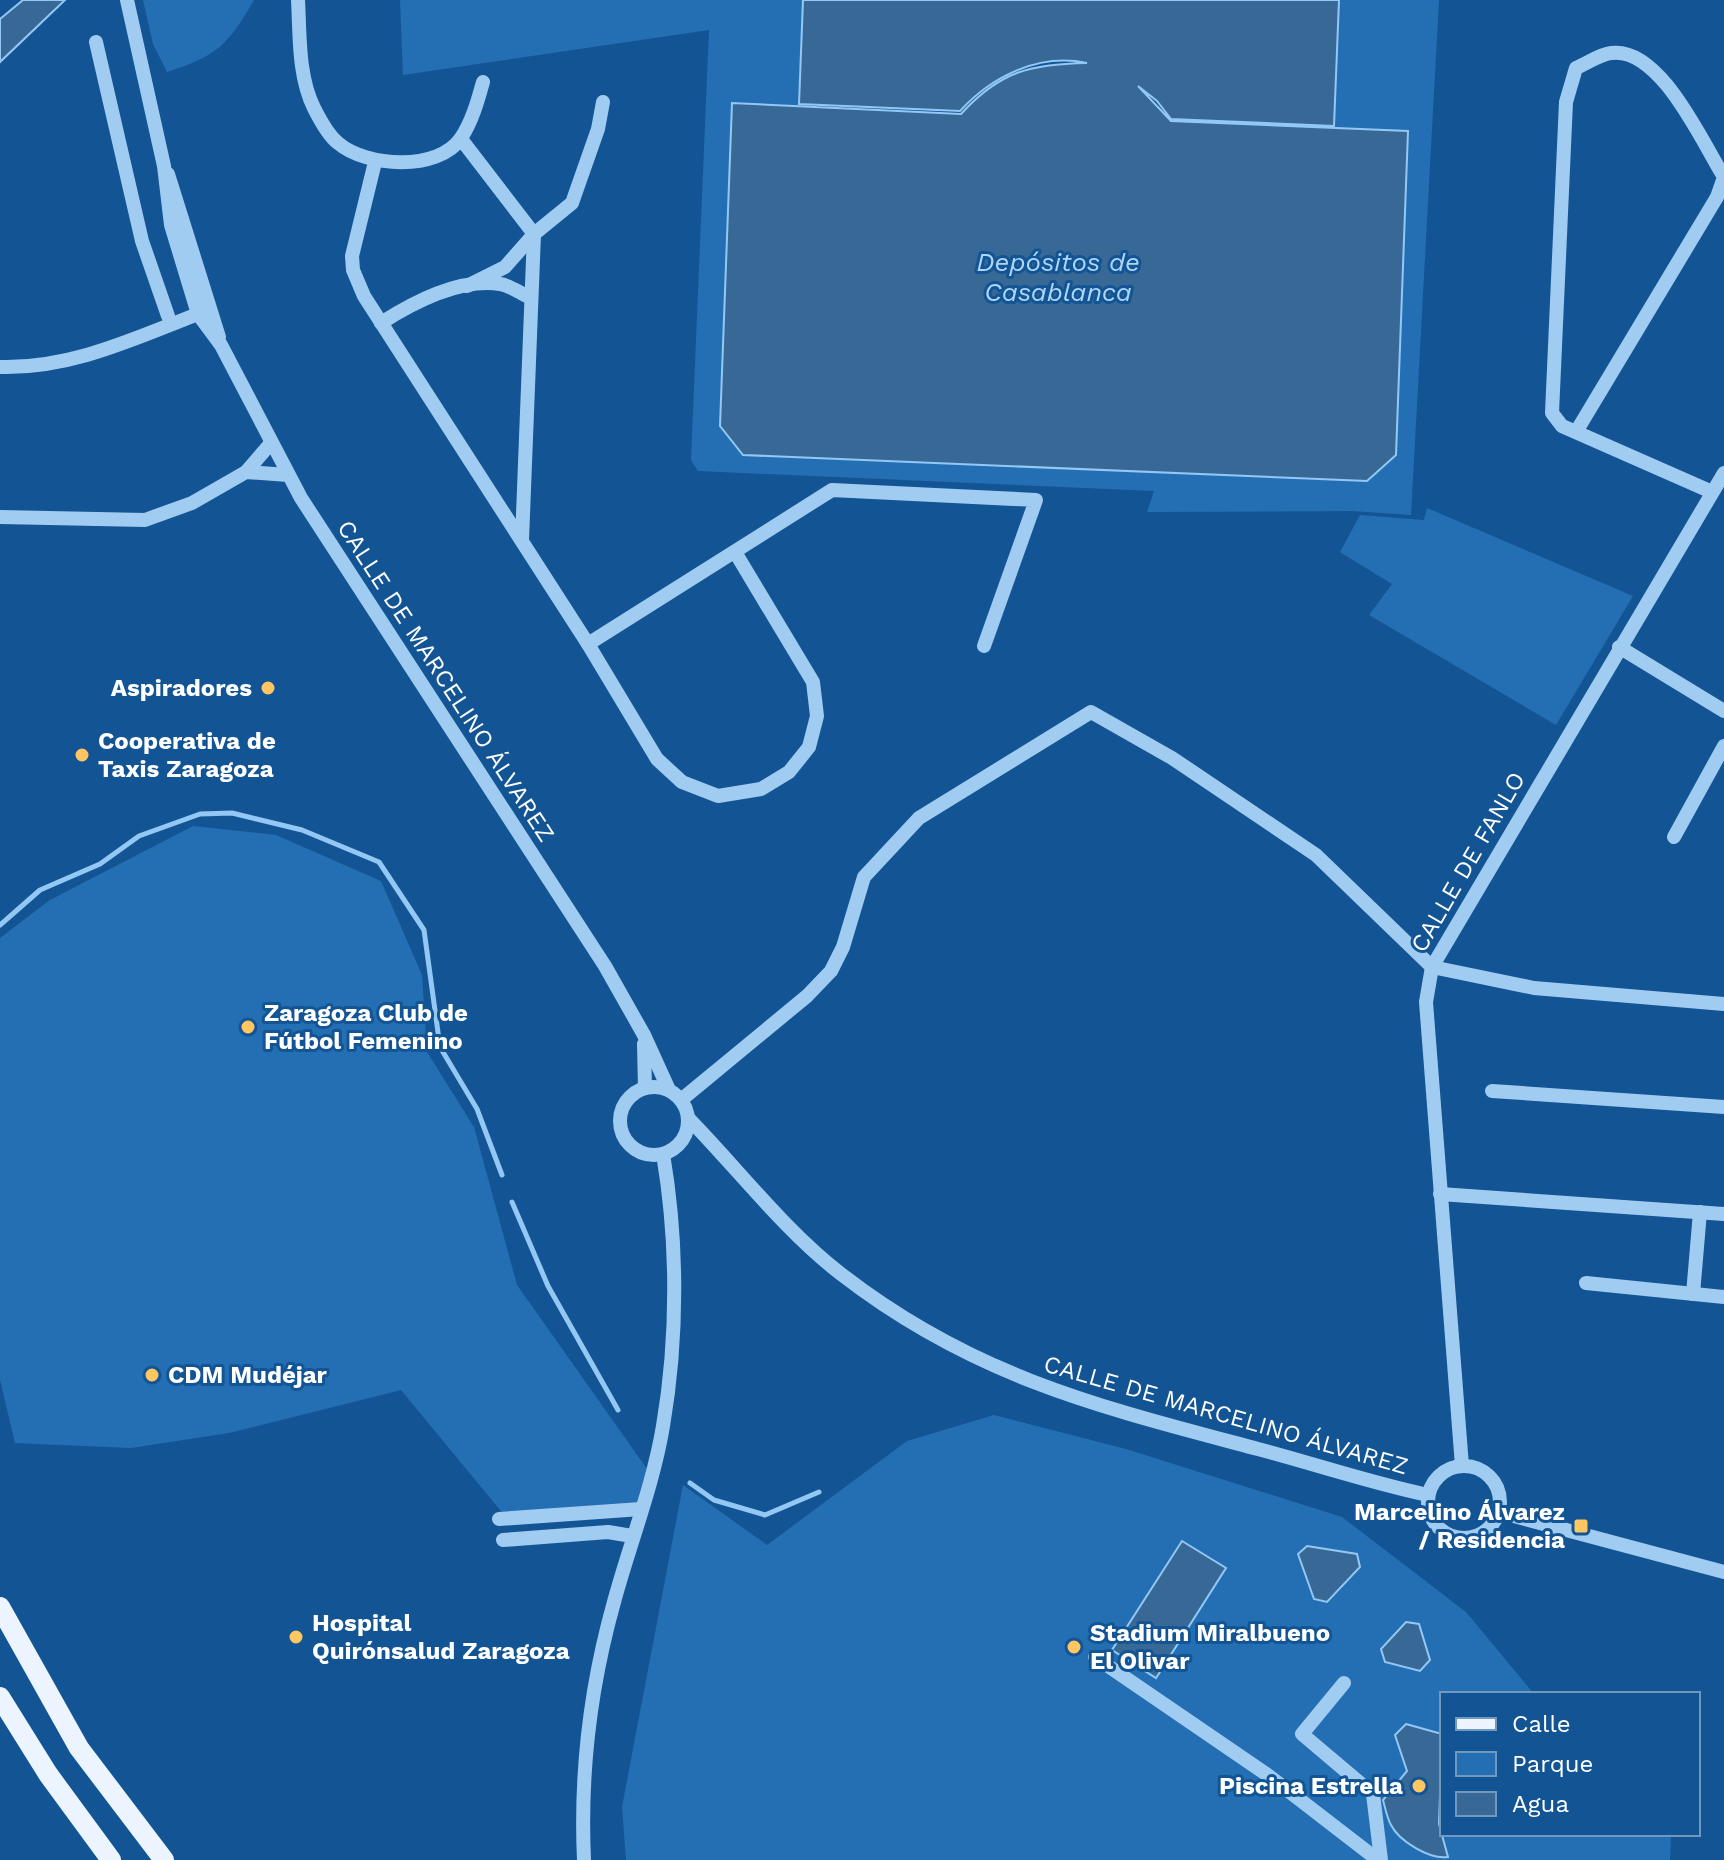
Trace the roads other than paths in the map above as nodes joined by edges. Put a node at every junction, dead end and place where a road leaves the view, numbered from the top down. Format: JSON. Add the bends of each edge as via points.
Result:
{"nodes":[{"id":1,"x":127,"y":0,"type":"edge"},
{"id":2,"x":298,"y":0,"type":"edge"},
{"id":3,"x":96,"y":42,"type":"dead end"},
{"id":4,"x":483,"y":82,"type":"dead end"},
{"id":5,"x":603,"y":102,"type":"dead end"},
{"id":6,"x":461,"y":139,"type":"junction"},
{"id":7,"x":375,"y":162,"type":"junction"},
{"id":8,"x":164,"y":166,"type":"junction"},
{"id":9,"x":534,"y":234,"type":"junction"},
{"id":10,"x":467,"y":286,"type":"junction"},
{"id":11,"x":529,"y":297,"type":"junction"},
{"id":12,"x":198,"y":314,"type":"junction"},
{"id":13,"x":168,"y":316,"type":"dead end"},
{"id":14,"x":381,"y":323,"type":"junction"},
{"id":15,"x":221,"y":345,"type":"junction"},
{"id":16,"x":0,"y":367,"type":"edge"},
{"id":17,"x":1576,"y":432,"type":"junction"},
{"id":18,"x":271,"y":443,"type":"junction"},
{"id":19,"x":246,"y":472,"type":"junction"},
{"id":20,"x":1724,"y":473,"type":"edge"},
{"id":21,"x":288,"y":475,"type":"junction"},
{"id":22,"x":1712,"y":492,"type":"junction"},
{"id":23,"x":0,"y":517,"type":"edge"},
{"id":24,"x":522,"y":541,"type":"junction"},
{"id":25,"x":735,"y":552,"type":"junction"},
{"id":26,"x":588,"y":644,"type":"junction"},
{"id":27,"x":984,"y":646,"type":"dead end"},
{"id":28,"x":1619,"y":647,"type":"junction"},
{"id":29,"x":1724,"y":711,"type":"edge"},
{"id":30,"x":1724,"y":746,"type":"edge"},
{"id":31,"x":1674,"y":837,"type":"dead end"},
{"id":32,"x":1432,"y":967,"type":"junction"},
{"id":33,"x":1724,"y":1004,"type":"edge"},
{"id":34,"x":644,"y":1035,"type":"junction"},
{"id":35,"x":645,"y":1088,"type":"junction"},
{"id":36,"x":669,"y":1090,"type":"junction"},
{"id":37,"x":1492,"y":1091,"type":"dead end"},
{"id":38,"x":681,"y":1100,"type":"junction"},
{"id":39,"x":1724,"y":1107,"type":"edge"},
{"id":40,"x":688,"y":1118,"type":"junction"},
{"id":41,"x":683,"y":1140,"type":"junction"},
{"id":42,"x":711,"y":1142,"type":"junction"},
{"id":43,"x":663,"y":1154,"type":"junction"},
{"id":44,"x":1440,"y":1194,"type":"junction"},
{"id":45,"x":1700,"y":1212,"type":"junction"},
{"id":46,"x":1724,"y":1214,"type":"edge"},
{"id":47,"x":1586,"y":1283,"type":"dead end"},
{"id":48,"x":1693,"y":1294,"type":"junction"},
{"id":49,"x":1724,"y":1297,"type":"edge"},
{"id":50,"x":1462,"y":1466,"type":"junction"},
{"id":51,"x":1428,"y":1495,"type":"junction"},
{"id":52,"x":641,"y":1509,"type":"junction"},
{"id":53,"x":1499,"y":1512,"type":"junction"},
{"id":54,"x":499,"y":1519,"type":"dead end"},
{"id":55,"x":632,"y":1536,"type":"junction"},
{"id":56,"x":503,"y":1540,"type":"dead end"},
{"id":57,"x":1724,"y":1572,"type":"edge"},
{"id":58,"x":0,"y":1607,"type":"edge"},
{"id":59,"x":1095,"y":1657,"type":"dead end"},
{"id":60,"x":1344,"y":1683,"type":"dead end"},
{"id":61,"x":0,"y":1697,"type":"edge"},
{"id":62,"x":111,"y":1860,"type":"edge"},
{"id":63,"x":164,"y":1860,"type":"edge"},
{"id":64,"x":584,"y":1860,"type":"edge"},
{"id":65,"x":1379,"y":1860,"type":"edge"}],
"edges":[{"from":1,"to":8,"type":"street","name":"CALLE DE MARCELINO ÁLVAREZ"},
{"from":2,"to":7,"type":"street","via":[[302,66],[313,106],[337,143]]},
{"from":3,"to":13,"type":"street","via":[[142,241]]},
{"from":4,"to":6,"type":"street"},
{"from":5,"to":9,"type":"street","via":[[572,203]]},
{"from":6,"to":7,"type":"street","via":[[419,162]]},
{"from":6,"to":9,"type":"street"},
{"from":7,"to":14,"type":"street","via":[[352,256],[364,296]]},
{"from":8,"to":12,"type":"street","name":"CALLE DE MARCELINO ÁLVAREZ","via":[[169,216]]},
{"from":8,"to":15,"type":"street","name":"CALLE DE MARCELINO ÁLVAREZ"},
{"from":9,"to":10,"type":"street","via":[[505,267]]},
{"from":9,"to":11,"type":"street"},
{"from":10,"to":11,"type":"street","via":[[502,284]]},
{"from":10,"to":14,"type":"street","via":[[417,302]]},
{"from":11,"to":24,"type":"street"},
{"from":12,"to":15,"type":"street","name":"CALLE DE MARCELINO ÁLVAREZ"},
{"from":12,"to":16,"type":"street","via":[[70,362]]},
{"from":14,"to":24,"type":"street"},
{"from":15,"to":18,"type":"street","name":"CALLE DE MARCELINO ÁLVAREZ"},
{"from":17,"to":17,"type":"street","via":[[1724,177],[1668,85],[1648,62],[1612,52],[1576,68],[1566,102],[1552,413],[1556,423]]},
{"from":17,"to":22,"type":"street"},
{"from":18,"to":19,"type":"street"},
{"from":18,"to":21,"type":"street","name":"CALLE DE MARCELINO ÁLVAREZ"},
{"from":19,"to":21,"type":"street"},
{"from":19,"to":23,"type":"street","via":[[192,503],[145,520]]},
{"from":20,"to":22,"type":"street","name":"CALLE DE FANLO"},
{"from":21,"to":34,"type":"street","name":"CALLE DE MARCELINO ÁLVAREZ","via":[[605,966]]},
{"from":22,"to":28,"type":"street","name":"CALLE DE FANLO"},
{"from":24,"to":26,"type":"street"},
{"from":25,"to":26,"type":"street"},
{"from":25,"to":26,"type":"street","via":[[813,682],[817,716],[809,747],[789,772],[761,789],[718,796],[682,782],[657,759]]},
{"from":25,"to":27,"type":"street","via":[[832,490],[1036,500]]},
{"from":28,"to":29,"type":"street"},
{"from":28,"to":32,"type":"street","name":"CALLE DE FANLO"},
{"from":30,"to":31,"type":"street"},
{"from":32,"to":33,"type":"street","via":[[1534,988]]},
{"from":32,"to":38,"type":"street","via":[[1316,855],[1172,758],[1091,712],[919,818],[864,877],[831,971]]},
{"from":32,"to":44,"type":"street","name":"CALLE DE FANLO","via":[[1426,1002]]},
{"from":34,"to":35,"type":"street","name":"CALLE DE MARCELINO ÁLVAREZ"},
{"from":34,"to":36,"type":"street","name":"CALLE DE MARCELINO ÁLVAREZ"},
{"from":35,"to":36,"type":"street"},
{"from":35,"to":43,"type":"street","via":[[623,1104],[621,1132],[641,1153]]},
{"from":36,"to":38,"type":"street","name":"CALLE DE MARCELINO ÁLVAREZ"},
{"from":37,"to":39,"type":"street"},
{"from":38,"to":40,"type":"street","name":"CALLE DE MARCELINO ÁLVAREZ"},
{"from":40,"to":41,"type":"street"},
{"from":40,"to":42,"type":"street","name":"CALLE DE MARCELINO ÁLVAREZ"},
{"from":41,"to":42,"type":"street"},
{"from":41,"to":43,"type":"street"},
{"from":42,"to":51,"type":"street","name":"CALLE DE MARCELINO ÁLVAREZ","via":[[839,1272],[913,1325],[999,1370],[1092,1405]]},
{"from":43,"to":52,"type":"street","via":[[674,1269],[671,1338],[663,1428]]},
{"from":44,"to":45,"type":"street"},
{"from":44,"to":50,"type":"street","name":"CALLE DE FANLO"},
{"from":45,"to":46,"type":"street"},
{"from":45,"to":48,"type":"street"},
{"from":47,"to":48,"type":"street"},
{"from":48,"to":49,"type":"street"},
{"from":50,"to":51,"type":"street","via":[[1440,1475]]},
{"from":50,"to":53,"type":"street","via":[[1491,1479],[1500,1498]]},
{"from":51,"to":53,"type":"street","via":[[1430,1517],[1456,1538],[1488,1529]]},
{"from":52,"to":54,"type":"street"},
{"from":52,"to":55,"type":"street"},
{"from":53,"to":57,"type":"street"},
{"from":55,"to":56,"type":"street","via":[[608,1532]]},
{"from":55,"to":64,"type":"street","via":[[597,1676],[583,1810]]},
{"from":58,"to":63,"type":"main road","via":[[79,1748]]},
{"from":59,"to":65,"type":"street","via":[[1269,1776]]},
{"from":60,"to":65,"type":"street","via":[[1302,1734],[1373,1794]]},
{"from":61,"to":62,"type":"main road"}]}
